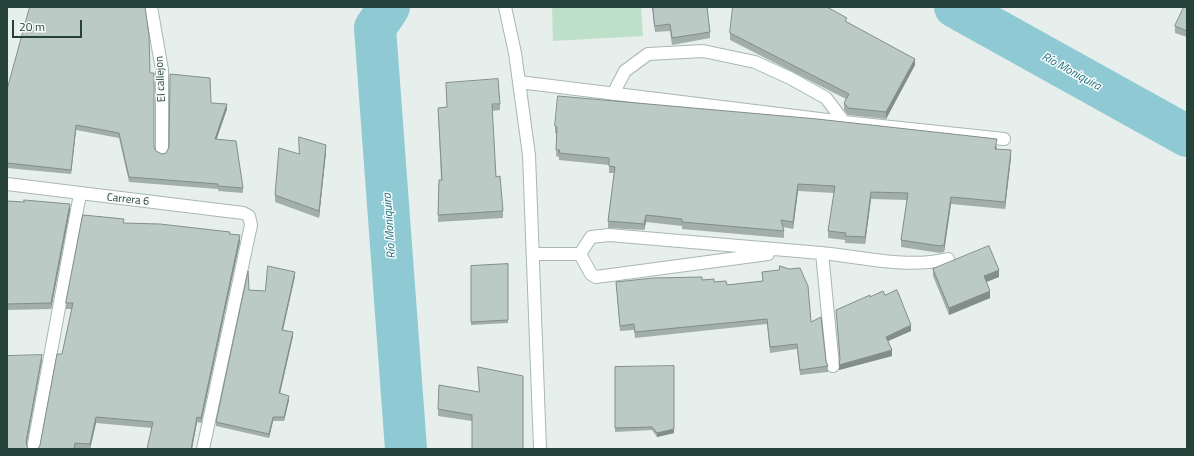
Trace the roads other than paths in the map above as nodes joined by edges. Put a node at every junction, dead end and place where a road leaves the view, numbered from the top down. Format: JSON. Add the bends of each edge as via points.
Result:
{"nodes":[{"id":1,"x":151,"y":7,"type":"edge"},
{"id":2,"x":505,"y":7,"type":"edge"},
{"id":3,"x":519,"y":82,"type":"junction"},
{"id":4,"x":613,"y":94,"type":"junction"},
{"id":5,"x":844,"y":122,"type":"junction"},
{"id":6,"x":1004,"y":139,"type":"dead end"},
{"id":7,"x":162,"y":152,"type":"edge"},
{"id":8,"x":7,"y":184,"type":"edge"},
{"id":9,"x":80,"y":194,"type":"junction"},
{"id":10,"x":790,"y":251,"type":"junction"},
{"id":11,"x":822,"y":253,"type":"junction"},
{"id":12,"x":533,"y":254,"type":"junction"},
{"id":13,"x":580,"y":254,"type":"junction"},
{"id":14,"x":948,"y":259,"type":"dead end"},
{"id":15,"x":833,"y":366,"type":"dead end"},
{"id":16,"x":34,"y":449,"type":"edge"},
{"id":17,"x":203,"y":449,"type":"edge"},
{"id":18,"x":540,"y":449,"type":"edge"}],
"edges":[{"from":1,"to":7,"type":"street","name":"El callejon","via":[[162,70]]},
{"from":2,"to":3,"type":"street"},
{"from":3,"to":4,"type":"street"},
{"from":3,"to":12,"type":"street","via":[[529,155]]},
{"from":4,"to":5,"type":"street"},
{"from":4,"to":5,"type":"street","via":[[625,71],[648,54],[703,51],[755,62],[790,78],[826,98]]},
{"from":5,"to":6,"type":"street"},
{"from":8,"to":9,"type":"street","name":"Carrera 6"},
{"from":9,"to":16,"type":"street"},
{"from":9,"to":17,"type":"street","name":"Carrera 6","via":[[243,212],[249,216],[250,225]]},
{"from":10,"to":11,"type":"street"},
{"from":10,"to":13,"type":"street","via":[[610,235],[591,237]]},
{"from":10,"to":13,"type":"street","via":[[596,277],[591,274]]},
{"from":11,"to":14,"type":"street","via":[[910,264]]},
{"from":11,"to":15,"type":"street"},
{"from":12,"to":13,"type":"street"},
{"from":12,"to":18,"type":"street"}]}
